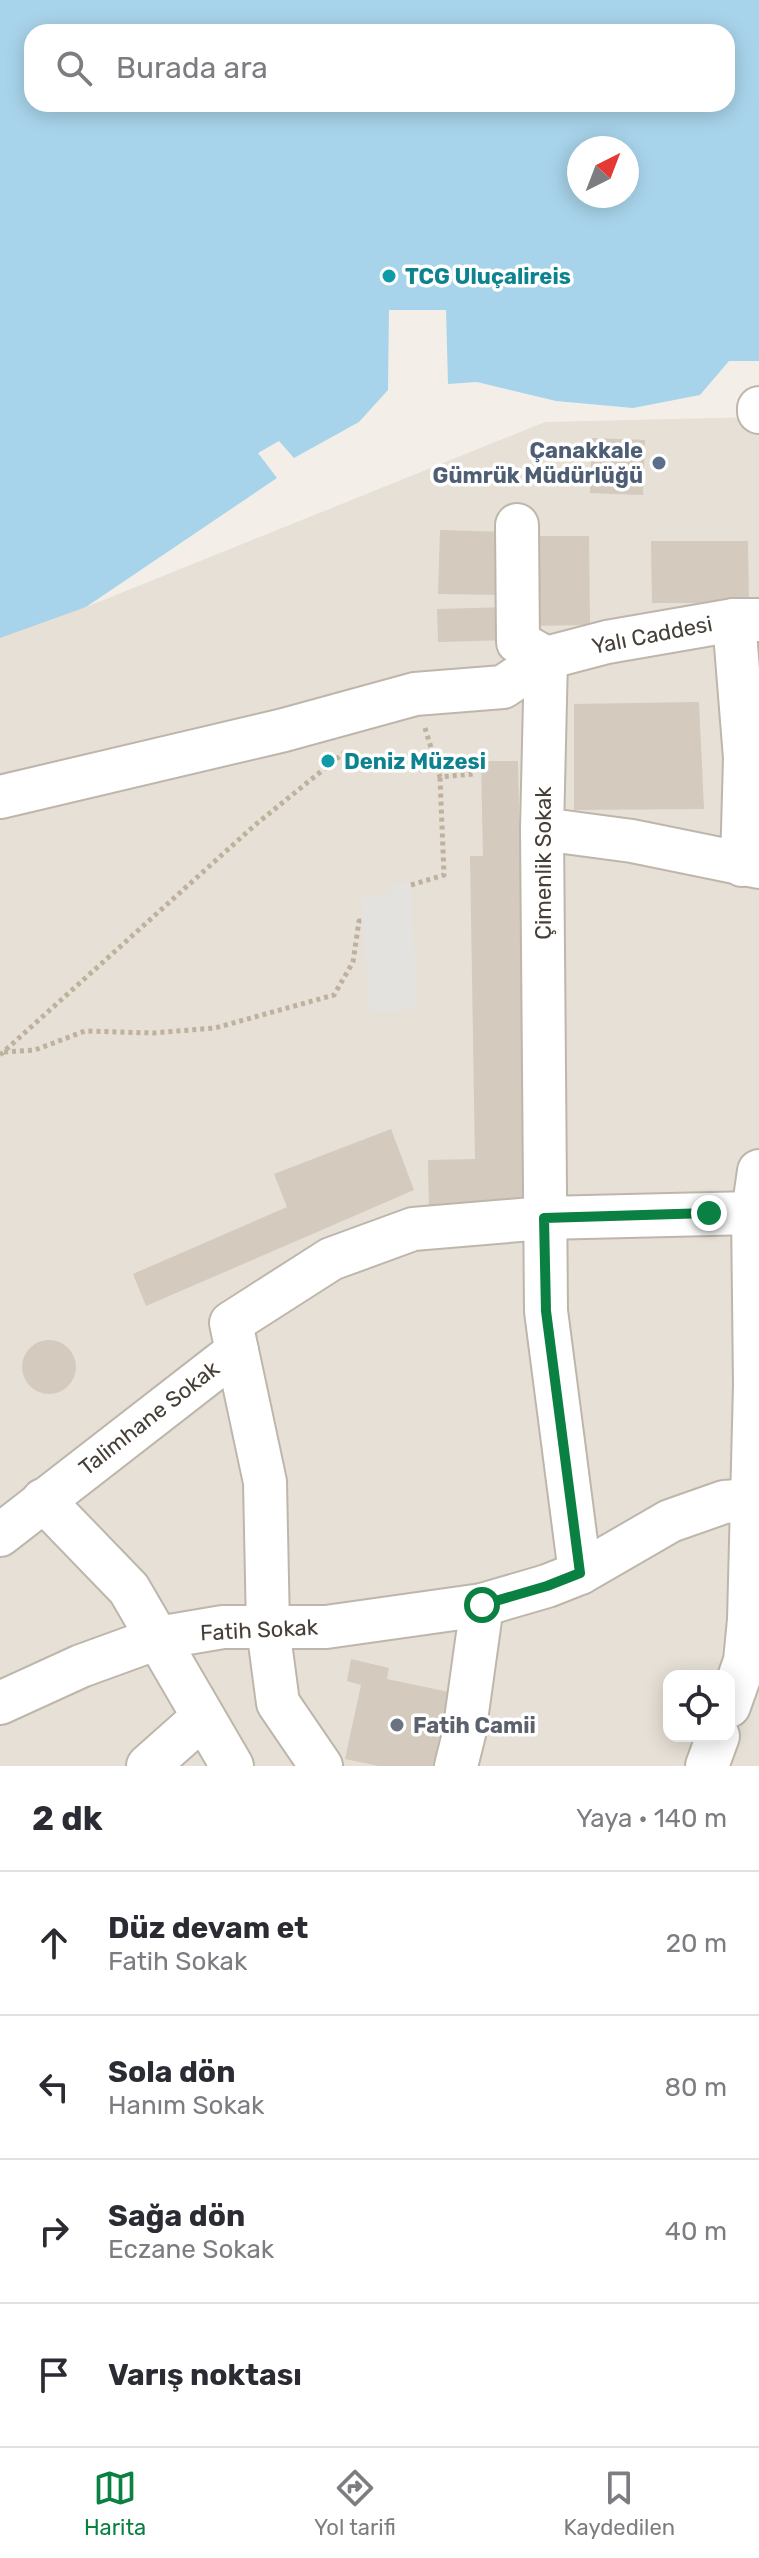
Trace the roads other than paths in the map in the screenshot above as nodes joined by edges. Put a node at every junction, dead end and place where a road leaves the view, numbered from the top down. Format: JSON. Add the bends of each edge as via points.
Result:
{"nodes":[{"id":1,"x":517,"y":525,"type":"dead end"},
{"id":2,"x":746,"y":620,"type":"edge"},
{"id":3,"x":546,"y":658,"type":"junction"},
{"id":4,"x":0,"y":797,"type":"edge"},
{"id":5,"x":542,"y":829,"type":"junction"},
{"id":6,"x":751,"y":866,"type":"edge"},
{"id":7,"x":759,"y":1171,"type":"edge"},
{"id":8,"x":753,"y":1213,"type":"junction"},
{"id":9,"x":544,"y":1218,"type":"junction"},
{"id":10,"x":237,"y":1351,"type":"junction"},
{"id":11,"x":43,"y":1500,"type":"junction"},
{"id":12,"x":752,"y":1500,"type":"junction"},
{"id":13,"x":0,"y":1535,"type":"edge"},
{"id":14,"x":580,"y":1573,"type":"junction"},
{"id":15,"x":482,"y":1605,"type":"junction"},
{"id":16,"x":268,"y":1628,"type":"junction"},
{"id":17,"x":158,"y":1638,"type":"junction"},
{"id":18,"x":735,"y":1689,"type":"edge"},
{"id":19,"x":0,"y":1703,"type":"edge"},
{"id":20,"x":202,"y":1718,"type":"junction"},
{"id":21,"x":716,"y":1742,"type":"edge"},
{"id":22,"x":148,"y":1766,"type":"edge"},
{"id":23,"x":232,"y":1766,"type":"edge"},
{"id":24,"x":321,"y":1766,"type":"edge"},
{"id":25,"x":456,"y":1766,"type":"edge"},
{"id":26,"x":707,"y":1766,"type":"edge"}],
"edges":[{"from":1,"to":3,"type":"street","via":[[518,642]]},
{"from":2,"to":3,"type":"street","name":"Yalı Caddesi","via":[[607,642]]},
{"from":2,"to":6,"type":"street"},
{"from":3,"to":4,"type":"street","name":"Yalı Caddesi","via":[[503,687],[415,694]]},
{"from":3,"to":5,"type":"street","name":"Çimenlik Sokak"},
{"from":5,"to":6,"type":"street"},
{"from":5,"to":9,"type":"street","name":"Çimenlik Sokak"},
{"from":7,"to":8,"type":"street"},
{"from":8,"to":9,"type":"street"},
{"from":8,"to":12,"type":"street"},
{"from":9,"to":10,"type":"street","name":"Talimhane Sokak","via":[[413,1229],[331,1259],[231,1323]]},
{"from":9,"to":14,"type":"street","name":"Çimenlik Sokak","via":[[546,1311]]},
{"from":10,"to":11,"type":"street","name":"Talimhane Sokak"},
{"from":10,"to":16,"type":"street","via":[[265,1482]]},
{"from":11,"to":13,"type":"street","name":"Talimhane Sokak"},
{"from":11,"to":17,"type":"street","via":[[129,1589]]},
{"from":12,"to":14,"type":"street","name":"Fatih Sokak","via":[[724,1502],[670,1521]]},
{"from":12,"to":18,"type":"street","via":[[749,1620],[745,1661]]},
{"from":14,"to":15,"type":"street","name":"Fatih Sokak"},
{"from":15,"to":16,"type":"street","name":"Fatih Sokak","via":[[326,1627]]},
{"from":15,"to":25,"type":"street"},
{"from":16,"to":17,"type":"street","name":"Fatih Sokak","via":[[223,1627]]},
{"from":16,"to":24,"type":"street","via":[[278,1703]]},
{"from":17,"to":19,"type":"street","name":"Fatih Sokak"},
{"from":17,"to":20,"type":"street"},
{"from":20,"to":22,"type":"street"},
{"from":20,"to":23,"type":"street"},
{"from":21,"to":26,"type":"street"}]}
